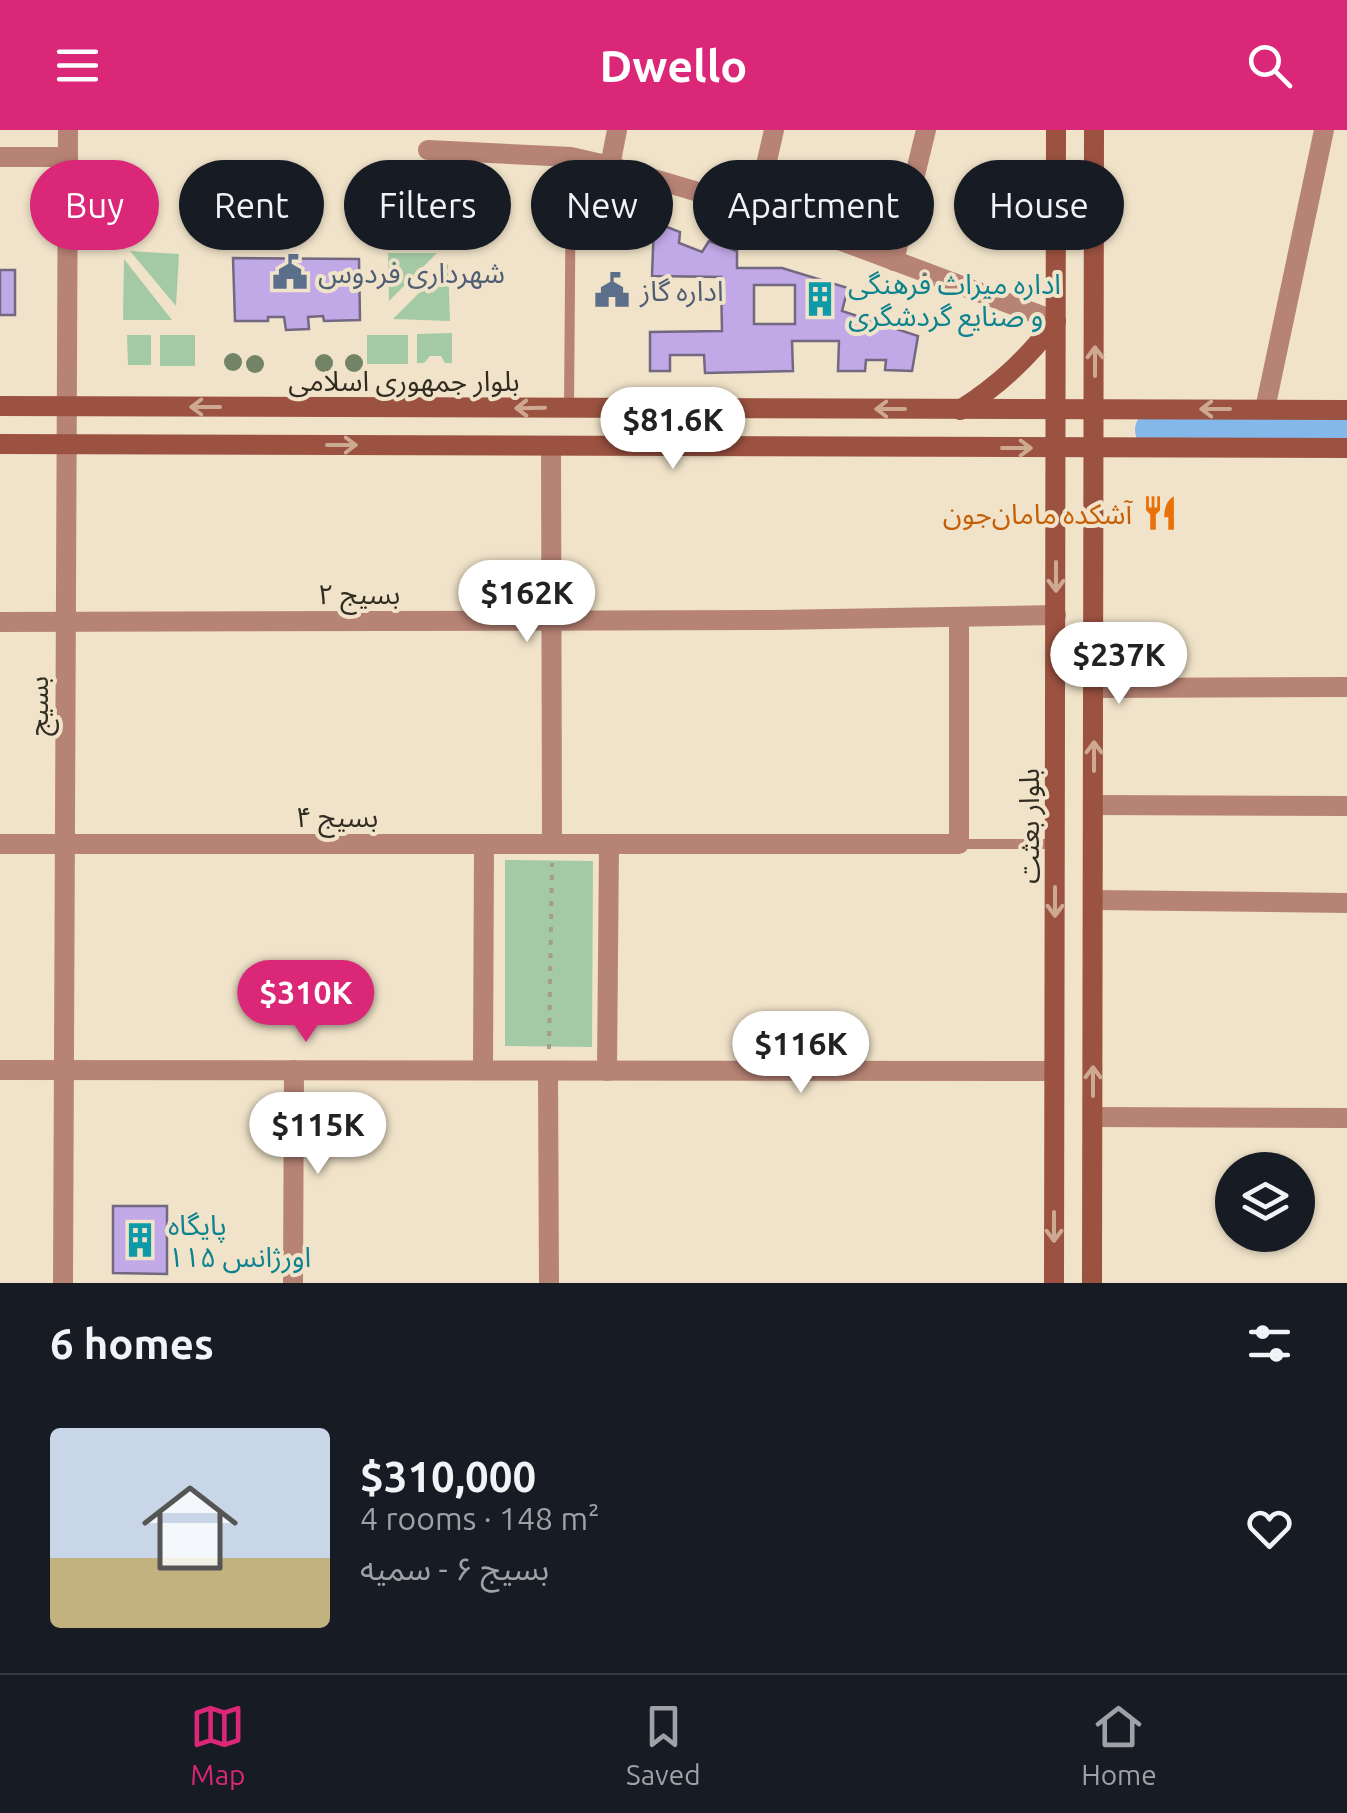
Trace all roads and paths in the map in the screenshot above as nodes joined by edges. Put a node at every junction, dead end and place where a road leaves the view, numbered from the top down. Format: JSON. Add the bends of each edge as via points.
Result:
{"nodes":[{"id":1,"x":68,"y":130,"type":"edge"},
{"id":2,"x":617,"y":130,"type":"edge"},
{"id":3,"x":774,"y":130,"type":"edge"},
{"id":4,"x":926,"y":130,"type":"edge"},
{"id":5,"x":1056,"y":130,"type":"edge"},
{"id":6,"x":1094,"y":130,"type":"edge"},
{"id":7,"x":1324,"y":130,"type":"edge"},
{"id":8,"x":428,"y":150,"type":"dead end"},
{"id":9,"x":0,"y":157,"type":"edge"},
{"id":10,"x":68,"y":157,"type":"junction"},
{"id":11,"x":571,"y":157,"type":"junction"},
{"id":12,"x":584,"y":160,"type":"edge"},
{"id":13,"x":611,"y":160,"type":"edge"},
{"id":14,"x":767,"y":160,"type":"edge"},
{"id":15,"x":865,"y":250,"type":"edge"},
{"id":16,"x":894,"y":261,"type":"junction"},
{"id":17,"x":1056,"y":321,"type":"junction"},
{"id":18,"x":0,"y":406,"type":"edge"},
{"id":19,"x":65,"y":406,"type":"junction"},
{"id":20,"x":569,"y":407,"type":"junction"},
{"id":21,"x":1094,"y":409,"type":"junction"},
{"id":22,"x":1265,"y":409,"type":"junction"},
{"id":23,"x":960,"y":410,"type":"junction"},
{"id":24,"x":1056,"y":410,"type":"junction"},
{"id":25,"x":1347,"y":410,"type":"edge"},
{"id":26,"x":0,"y":444,"type":"edge"},
{"id":27,"x":65,"y":444,"type":"junction"},
{"id":28,"x":551,"y":446,"type":"junction"},
{"id":29,"x":1095,"y":447,"type":"junction"},
{"id":30,"x":1057,"y":448,"type":"junction"},
{"id":31,"x":1347,"y":448,"type":"edge"},
{"id":32,"x":1056,"y":614,"type":"junction"},
{"id":33,"x":958,"y":617,"type":"junction"},
{"id":34,"x":552,"y":619,"type":"junction"},
{"id":35,"x":0,"y":622,"type":"edge"},
{"id":36,"x":64,"y":622,"type":"junction"},
{"id":37,"x":1094,"y":688,"type":"junction"},
{"id":38,"x":1347,"y":688,"type":"edge"},
{"id":39,"x":1094,"y":805,"type":"junction"},
{"id":40,"x":1347,"y":806,"type":"edge"},
{"id":41,"x":0,"y":844,"type":"edge"},
{"id":42,"x":64,"y":844,"type":"junction"},
{"id":43,"x":484,"y":844,"type":"junction"},
{"id":44,"x":552,"y":844,"type":"junction"},
{"id":45,"x":609,"y":844,"type":"junction"},
{"id":46,"x":959,"y":844,"type":"junction"},
{"id":47,"x":1056,"y":844,"type":"junction"},
{"id":48,"x":1094,"y":900,"type":"junction"},
{"id":49,"x":1347,"y":904,"type":"edge"},
{"id":50,"x":0,"y":1070,"type":"edge"},
{"id":51,"x":64,"y":1070,"type":"junction"},
{"id":52,"x":294,"y":1070,"type":"junction"},
{"id":53,"x":483,"y":1070,"type":"junction"},
{"id":54,"x":548,"y":1070,"type":"junction"},
{"id":55,"x":1054,"y":1070,"type":"junction"},
{"id":56,"x":608,"y":1071,"type":"junction"},
{"id":57,"x":1092,"y":1117,"type":"junction"},
{"id":58,"x":1347,"y":1118,"type":"edge"},
{"id":59,"x":63,"y":1283,"type":"edge"},
{"id":60,"x":293,"y":1283,"type":"edge"},
{"id":61,"x":549,"y":1283,"type":"edge"},
{"id":62,"x":1054,"y":1283,"type":"edge"},
{"id":63,"x":1092,"y":1283,"type":"edge"}],
"edges":[{"from":1,"to":10,"type":"street","name":"بسیج"},
{"from":2,"to":13,"type":"street"},
{"from":3,"to":14,"type":"street"},
{"from":4,"to":16,"type":"street"},
{"from":5,"to":17,"type":"main road","name":"بلوار بعثت"},
{"from":21,"to":6,"type":"main road","one_way":true},
{"from":7,"to":22,"type":"street"},
{"from":8,"to":11,"type":"street"},
{"from":9,"to":10,"type":"street"},
{"from":10,"to":19,"type":"street","name":"بسیج"},
{"from":11,"to":12,"type":"street"},
{"from":11,"to":20,"type":"lane"},
{"from":15,"to":16,"type":"street"},
{"from":16,"to":17,"type":"street"},
{"from":17,"to":23,"type":"main road","via":[[1029,356]]},
{"from":17,"to":24,"type":"main road","name":"بلوار بعثت"},
{"from":18,"to":19,"type":"main road","name":"بلوار جمهوری اسلامی"},
{"from":20,"to":19,"type":"main road","name":"بلوار جمهوری اسلامی","one_way":true},
{"from":19,"to":27,"type":"street","name":"بسیج"},
{"from":23,"to":20,"type":"main road","name":"بلوار جمهوری اسلامی","one_way":true},
{"from":22,"to":21,"type":"main road","name":"بلوار جمهوری اسلامی","one_way":true},
{"from":21,"to":24,"type":"main road","name":"بلوار جمهوری اسلامی"},
{"from":21,"to":29,"type":"main road"},
{"from":22,"to":25,"type":"main road","name":"بلوار جمهوری اسلامی"},
{"from":23,"to":24,"type":"main road","name":"بلوار جمهوری اسلامی"},
{"from":24,"to":30,"type":"main road","name":"بلوار بعثت"},
{"from":26,"to":27,"type":"main road"},
{"from":27,"to":28,"type":"main road","one_way":true},
{"from":27,"to":36,"type":"street","name":"بسیج"},
{"from":28,"to":30,"type":"main road","one_way":true},
{"from":28,"to":34,"type":"street"},
{"from":29,"to":30,"type":"main road"},
{"from":29,"to":31,"type":"main road"},
{"from":29,"to":37,"type":"main road"},
{"from":30,"to":32,"type":"main road","name":"بلوار بعثت","one_way":true},
{"from":32,"to":33,"type":"street","name":"بسیج ۲"},
{"from":32,"to":47,"type":"main road","name":"بلوار بعثت"},
{"from":33,"to":34,"type":"street","name":"بسیج ۲"},
{"from":33,"to":46,"type":"street"},
{"from":34,"to":36,"type":"street","name":"بسیج ۲"},
{"from":34,"to":44,"type":"street"},
{"from":35,"to":36,"type":"street","name":"بسیج ۲"},
{"from":36,"to":42,"type":"street","name":"بسیج"},
{"from":37,"to":38,"type":"street"},
{"from":39,"to":37,"type":"main road","one_way":true},
{"from":39,"to":40,"type":"street"},
{"from":39,"to":48,"type":"main road"},
{"from":41,"to":42,"type":"street","name":"بسیج ۴"},
{"from":42,"to":43,"type":"street","name":"بسیج ۴"},
{"from":42,"to":51,"type":"street","name":"بسیج"},
{"from":43,"to":44,"type":"street","name":"بسیج ۴"},
{"from":43,"to":53,"type":"street"},
{"from":44,"to":45,"type":"street","name":"بسیج ۴"},
{"from":44,"to":54,"type":"path"},
{"from":45,"to":46,"type":"street","name":"بسیج ۴"},
{"from":45,"to":56,"type":"street"},
{"from":46,"to":47,"type":"lane"},
{"from":47,"to":55,"type":"main road","name":"بلوار بعثت","one_way":true},
{"from":48,"to":49,"type":"street"},
{"from":57,"to":48,"type":"main road","one_way":true},
{"from":50,"to":51,"type":"street"},
{"from":51,"to":52,"type":"street"},
{"from":51,"to":59,"type":"street","name":"بسیج"},
{"from":52,"to":53,"type":"street"},
{"from":52,"to":60,"type":"street"},
{"from":53,"to":54,"type":"street"},
{"from":54,"to":56,"type":"street"},
{"from":54,"to":61,"type":"street"},
{"from":55,"to":56,"type":"street"},
{"from":55,"to":62,"type":"main road","name":"بلوار بعثت","one_way":true},
{"from":57,"to":58,"type":"street"},
{"from":57,"to":63,"type":"main road"}]}
